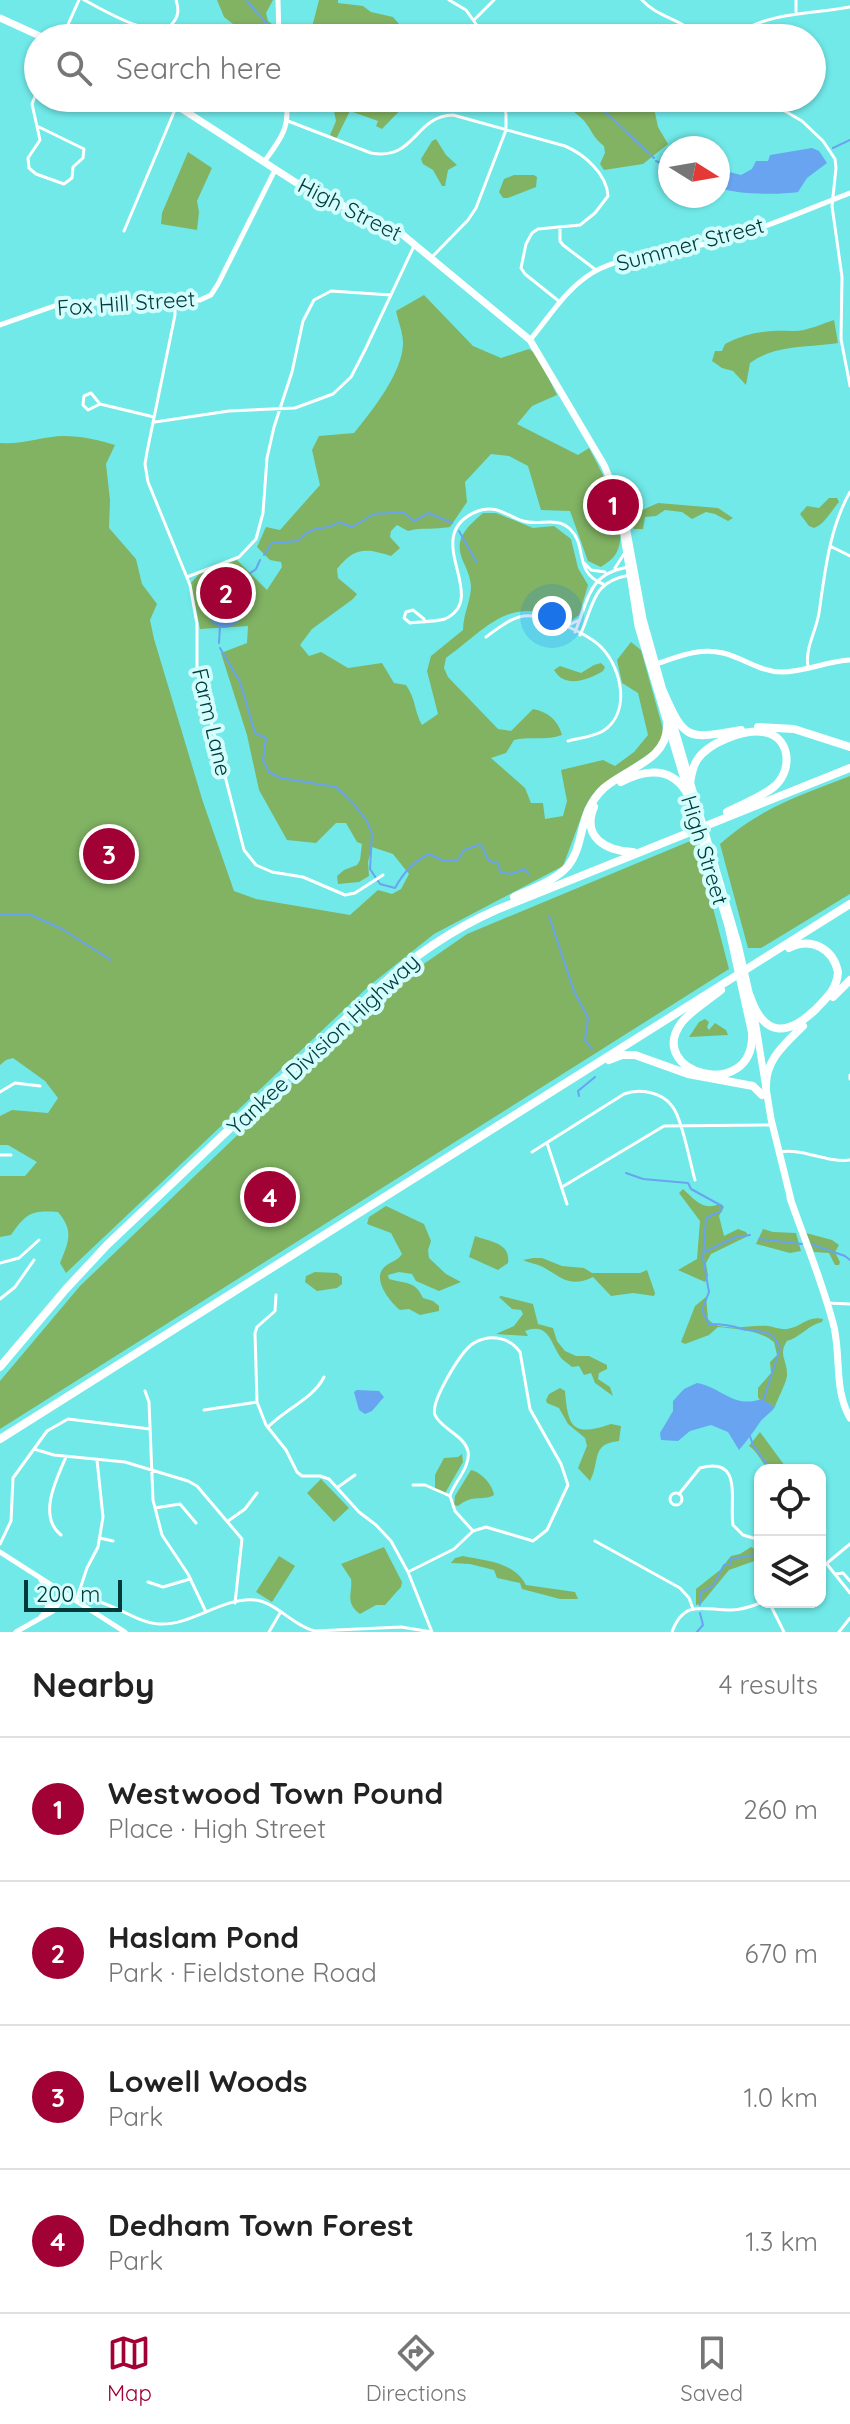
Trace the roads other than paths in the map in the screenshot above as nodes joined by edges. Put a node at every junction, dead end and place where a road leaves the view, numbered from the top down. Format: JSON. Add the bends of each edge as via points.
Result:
{"nodes":[{"id":1,"x":82,"y":0,"type":"edge"},
{"id":2,"x":176,"y":0,"type":"edge"},
{"id":3,"x":278,"y":0,"type":"edge"},
{"id":4,"x":449,"y":0,"type":"edge"},
{"id":5,"x":494,"y":0,"type":"edge"},
{"id":6,"x":642,"y":0,"type":"edge"},
{"id":7,"x":796,"y":0,"type":"edge"},
{"id":8,"x":850,"y":7,"type":"edge"},
{"id":9,"x":796,"y":14,"type":"junction"},
{"id":10,"x":0,"y":18,"type":"edge"},
{"id":11,"x":475,"y":19,"type":"junction"},
{"id":12,"x":69,"y":24,"type":"edge"},
{"id":13,"x":136,"y":24,"type":"edge"},
{"id":14,"x":172,"y":24,"type":"edge"},
{"id":15,"x":279,"y":24,"type":"edge"},
{"id":16,"x":478,"y":24,"type":"edge"},
{"id":17,"x":685,"y":24,"type":"edge"},
{"id":18,"x":753,"y":24,"type":"edge"},
{"id":19,"x":24,"y":29,"type":"edge"},
{"id":20,"x":34,"y":112,"type":"edge"},
{"id":21,"x":174,"y":112,"type":"edge"},
{"id":22,"x":188,"y":112,"type":"edge"},
{"id":23,"x":287,"y":112,"type":"edge"},
{"id":24,"x":506,"y":112,"type":"edge"},
{"id":25,"x":786,"y":112,"type":"edge"},
{"id":26,"x":288,"y":121,"type":"junction"},
{"id":27,"x":39,"y":127,"type":"junction"},
{"id":28,"x":506,"y":130,"type":"junction"},
{"id":29,"x":264,"y":162,"type":"junction"},
{"id":30,"x":275,"y":170,"type":"junction"},
{"id":31,"x":850,"y":193,"type":"edge"},
{"id":32,"x":832,"y":200,"type":"junction"},
{"id":33,"x":560,"y":229,"type":"junction"},
{"id":34,"x":124,"y":231,"type":"dead end"},
{"id":35,"x":415,"y":243,"type":"junction"},
{"id":36,"x":432,"y":257,"type":"junction"},
{"id":37,"x":596,"y":270,"type":"junction"},
{"id":38,"x":391,"y":295,"type":"junction"},
{"id":39,"x":560,"y":302,"type":"junction"},
{"id":40,"x":175,"y":303,"type":"junction"},
{"id":41,"x":0,"y":325,"type":"edge"},
{"id":42,"x":528,"y":338,"type":"junction"},
{"id":43,"x":850,"y":386,"type":"edge"},
{"id":44,"x":100,"y":404,"type":"junction"},
{"id":45,"x":280,"y":408,"type":"junction"},
{"id":46,"x":155,"y":420,"type":"junction"},
{"id":47,"x":850,"y":492,"type":"edge"},
{"id":48,"x":619,"y":501,"type":"junction"},
{"id":49,"x":625,"y":542,"type":"junction"},
{"id":50,"x":830,"y":546,"type":"junction"},
{"id":51,"x":850,"y":556,"type":"edge"},
{"id":52,"x":582,"y":560,"type":"junction"},
{"id":53,"x":610,"y":571,"type":"junction"},
{"id":54,"x":632,"y":571,"type":"junction"},
{"id":55,"x":187,"y":577,"type":"junction"},
{"id":56,"x":597,"y":581,"type":"junction"},
{"id":57,"x":603,"y":584,"type":"junction"},
{"id":58,"x":581,"y":617,"type":"junction"},
{"id":59,"x":424,"y":619,"type":"junction"},
{"id":60,"x":587,"y":620,"type":"junction"},
{"id":61,"x":564,"y":627,"type":"junction"},
{"id":62,"x":575,"y":632,"type":"junction"},
{"id":63,"x":580,"y":635,"type":"junction"},
{"id":64,"x":486,"y":637,"type":"dead end"},
{"id":65,"x":592,"y":640,"type":"junction"},
{"id":66,"x":850,"y":660,"type":"edge"},
{"id":67,"x":656,"y":664,"type":"junction"},
{"id":68,"x":808,"y":667,"type":"junction"},
{"id":69,"x":663,"y":691,"type":"junction"},
{"id":70,"x":667,"y":726,"type":"junction"},
{"id":71,"x":568,"y":741,"type":"dead end"},
{"id":72,"x":850,"y":747,"type":"edge"},
{"id":73,"x":850,"y":768,"type":"edge"},
{"id":74,"x":690,"y":784,"type":"junction"},
{"id":75,"x":688,"y":795,"type":"junction"},
{"id":76,"x":697,"y":816,"type":"junction"},
{"id":77,"x":710,"y":824,"type":"junction"},
{"id":78,"x":638,"y":852,"type":"junction"},
{"id":79,"x":383,"y":875,"type":"dead end"},
{"id":80,"x":850,"y":904,"type":"edge"},
{"id":81,"x":490,"y":913,"type":"junction"},
{"id":82,"x":769,"y":955,"type":"junction"},
{"id":83,"x":735,"y":976,"type":"junction"},
{"id":84,"x":850,"y":980,"type":"edge"},
{"id":85,"x":745,"y":983,"type":"junction"},
{"id":86,"x":750,"y":996,"type":"junction"},
{"id":87,"x":752,"y":1033,"type":"junction"},
{"id":88,"x":593,"y":1065,"type":"junction"},
{"id":89,"x":40,"y":1086,"type":"dead end"},
{"id":90,"x":764,"y":1091,"type":"junction"},
{"id":91,"x":0,"y":1092,"type":"edge"},
{"id":92,"x":770,"y":1125,"type":"junction"},
{"id":93,"x":680,"y":1126,"type":"junction"},
{"id":94,"x":547,"y":1143,"type":"junction"},
{"id":95,"x":532,"y":1152,"type":"dead end"},
{"id":96,"x":778,"y":1153,"type":"junction"},
{"id":97,"x":0,"y":1155,"type":"edge"},
{"id":98,"x":11,"y":1155,"type":"dead end"},
{"id":99,"x":850,"y":1160,"type":"edge"},
{"id":100,"x":695,"y":1180,"type":"dead end"},
{"id":101,"x":562,"y":1187,"type":"junction"},
{"id":102,"x":567,"y":1204,"type":"dead end"},
{"id":103,"x":39,"y":1240,"type":"dead end"},
{"id":104,"x":34,"y":1260,"type":"dead end"},
{"id":105,"x":0,"y":1263,"type":"edge"},
{"id":106,"x":276,"y":1295,"type":"dead end"},
{"id":107,"x":0,"y":1299,"type":"edge"},
{"id":108,"x":827,"y":1303,"type":"junction"},
{"id":109,"x":850,"y":1304,"type":"edge"},
{"id":110,"x":0,"y":1367,"type":"edge"},
{"id":111,"x":324,"y":1377,"type":"dead end"},
{"id":112,"x":145,"y":1391,"type":"dead end"},
{"id":113,"x":257,"y":1402,"type":"junction"},
{"id":114,"x":204,"y":1410,"type":"dead end"},
{"id":115,"x":850,"y":1418,"type":"edge"},
{"id":116,"x":268,"y":1428,"type":"junction"},
{"id":117,"x":150,"y":1429,"type":"junction"},
{"id":118,"x":0,"y":1439,"type":"edge"},
{"id":119,"x":34,"y":1449,"type":"junction"},
{"id":120,"x":66,"y":1457,"type":"junction"},
{"id":121,"x":97,"y":1460,"type":"junction"},
{"id":122,"x":150,"y":1469,"type":"junction"},
{"id":123,"x":355,"y":1475,"type":"dead end"},
{"id":124,"x":413,"y":1485,"type":"dead end"},
{"id":125,"x":338,"y":1488,"type":"junction"},
{"id":126,"x":257,"y":1493,"type":"dead end"},
{"id":127,"x":679,"y":1494,"type":"dead end"},
{"id":128,"x":450,"y":1496,"type":"junction"},
{"id":129,"x":155,"y":1508,"type":"junction"},
{"id":130,"x":228,"y":1521,"type":"junction"},
{"id":131,"x":196,"y":1523,"type":"dead end"},
{"id":132,"x":473,"y":1531,"type":"junction"},
{"id":133,"x":61,"y":1535,"type":"dead end"},
{"id":134,"x":100,"y":1538,"type":"junction"},
{"id":135,"x":754,"y":1538,"type":"edge"},
{"id":136,"x":113,"y":1541,"type":"dead end"},
{"id":137,"x":595,"y":1541,"type":"dead end"},
{"id":138,"x":0,"y":1544,"type":"edge"},
{"id":139,"x":850,"y":1544,"type":"edge"},
{"id":140,"x":0,"y":1552,"type":"edge"},
{"id":141,"x":826,"y":1563,"type":"joint"},
{"id":142,"x":408,"y":1572,"type":"junction"},
{"id":143,"x":836,"y":1574,"type":"junction"},
{"id":144,"x":38,"y":1576,"type":"junction"},
{"id":145,"x":190,"y":1579,"type":"junction"},
{"id":146,"x":850,"y":1581,"type":"edge"},
{"id":147,"x":148,"y":1582,"type":"dead end"},
{"id":148,"x":63,"y":1593,"type":"junction"},
{"id":149,"x":850,"y":1593,"type":"edge"},
{"id":150,"x":76,"y":1601,"type":"junction"},
{"id":151,"x":235,"y":1603,"type":"junction"},
{"id":152,"x":754,"y":1604,"type":"edge"},
{"id":153,"x":772,"y":1608,"type":"edge"},
{"id":154,"x":693,"y":1609,"type":"junction"},
{"id":155,"x":206,"y":1612,"type":"junction"},
{"id":156,"x":280,"y":1613,"type":"junction"},
{"id":157,"x":40,"y":1618,"type":"junction"},
{"id":158,"x":850,"y":1618,"type":"edge"},
{"id":159,"x":388,"y":1630,"type":"edge"},
{"id":160,"x":842,"y":1631,"type":"edge"},
{"id":161,"x":16,"y":1632,"type":"edge"},
{"id":162,"x":125,"y":1632,"type":"edge"},
{"id":163,"x":269,"y":1632,"type":"edge"},
{"id":164,"x":432,"y":1632,"type":"edge"},
{"id":165,"x":672,"y":1632,"type":"edge"},
{"id":166,"x":784,"y":1632,"type":"edge"}],
"edges":[{"from":1,"to":12,"type":"street"},
{"from":1,"to":13,"type":"street"},
{"from":2,"to":14,"type":"street","via":[[178,14]]},
{"from":3,"to":15,"type":"street"},
{"from":4,"to":11,"type":"street"},
{"from":5,"to":11,"type":"street"},
{"from":6,"to":17,"type":"street"},
{"from":7,"to":9,"type":"street"},
{"from":8,"to":9,"type":"street"},
{"from":9,"to":18,"type":"street"},
{"from":10,"to":19,"type":"main road"},
{"from":11,"to":16,"type":"street"},
{"from":20,"to":27,"type":"street"},
{"from":21,"to":34,"type":"street"},
{"from":22,"to":29,"type":"main road","name":"High Street"},
{"from":23,"to":26,"type":"street"},
{"from":24,"to":28,"type":"street"},
{"from":25,"to":32,"type":"street","via":[[823,141],[836,164]]},
{"from":26,"to":28,"type":"street","via":[[385,155],[399,152],[439,117],[453,115]]},
{"from":26,"to":29,"type":"street"},
{"from":27,"to":27,"type":"street","via":[[40,140],[28,158],[29,168],[64,184],[84,149]]},
{"from":28,"to":33,"type":"street","via":[[582,153],[606,183],[608,196],[595,213],[580,225]]},
{"from":28,"to":36,"type":"street","via":[[472,215]]},
{"from":29,"to":30,"type":"main road","name":"High Street"},
{"from":30,"to":35,"type":"main road","name":"High Street"},
{"from":30,"to":40,"type":"street","name":"Fox Hill Street","via":[[211,295]]},
{"from":31,"to":32,"type":"street","name":"Summer Street"},
{"from":32,"to":37,"type":"street","name":"Summer Street","via":[[726,239]]},
{"from":32,"to":43,"type":"street","via":[[842,277],[841,339]]},
{"from":33,"to":37,"type":"street","via":[[563,245]]},
{"from":33,"to":39,"type":"street","via":[[532,233],[521,263],[525,274]]},
{"from":35,"to":36,"type":"main road","name":"High Street"},
{"from":35,"to":38,"type":"street"},
{"from":36,"to":42,"type":"main road","name":"High Street"},
{"from":37,"to":39,"type":"street","name":"Summer Street"},
{"from":38,"to":45,"type":"street","via":[[347,382],[322,400]]},
{"from":38,"to":45,"type":"street","via":[[331,291],[314,300],[303,321]]},
{"from":39,"to":42,"type":"street","name":"Summer Street"},
{"from":40,"to":41,"type":"street","name":"Fox Hill Street","via":[[60,304]]},
{"from":40,"to":46,"type":"street","name":"Farm Lane"},
{"from":42,"to":48,"type":"main road","name":"High Street","via":[[604,465]]},
{"from":44,"to":44,"type":"street","via":[[88,410],[84,396],[91,393]]},
{"from":44,"to":46,"type":"street"},
{"from":45,"to":46,"type":"street"},
{"from":45,"to":55,"type":"street","via":[[256,539],[239,557]]},
{"from":46,"to":55,"type":"street","name":"Farm Lane","via":[[146,472]]},
{"from":47,"to":50,"type":"street"},
{"from":48,"to":49,"type":"main road","name":"High Street"},
{"from":48,"to":54,"type":"main road","name":"High Street"},
{"from":49,"to":53,"type":"street","via":[[622,559]]},
{"from":49,"to":54,"type":"main road","name":"High Street"},
{"from":50,"to":51,"type":"street"},
{"from":50,"to":68,"type":"street"},
{"from":52,"to":53,"type":"street","via":[[593,571]]},
{"from":52,"to":56,"type":"street"},
{"from":52,"to":59,"type":"street","via":[[574,535],[565,526],[482,509],[465,518],[452,538],[462,588],[459,607],[440,621]]},
{"from":53,"to":54,"type":"street"},
{"from":53,"to":56,"type":"street"},
{"from":54,"to":57,"type":"street"},
{"from":54,"to":67,"type":"main road","name":"High Street"},
{"from":54,"to":70,"type":"main road","name":"High Street","via":[[638,626]]},
{"from":55,"to":79,"type":"street","name":"Farm Lane","via":[[197,624],[197,667],[246,855],[272,872],[303,877],[345,895]]},
{"from":56,"to":57,"type":"street"},
{"from":56,"to":58,"type":"street"},
{"from":57,"to":60,"type":"street"},
{"from":58,"to":61,"type":"street"},
{"from":58,"to":62,"type":"street"},
{"from":59,"to":59,"type":"street","via":[[413,610],[404,618],[410,623]]},
{"from":60,"to":63,"type":"street"},
{"from":60,"to":65,"type":"street"},
{"from":61,"to":62,"type":"street"},
{"from":61,"to":64,"type":"street","via":[[523,616]]},
{"from":62,"to":63,"type":"street"},
{"from":63,"to":65,"type":"street"},
{"from":65,"to":71,"type":"street","via":[[612,662],[621,703],[603,731]]},
{"from":66,"to":68,"type":"street"},
{"from":67,"to":68,"type":"street","via":[[703,651],[767,670]]},
{"from":67,"to":69,"type":"main road","name":"High Street"},
{"from":69,"to":72,"type":"highway","via":[[678,723],[693,735],[784,727]]},
{"from":69,"to":74,"type":"main road","name":"High Street"},
{"from":70,"to":75,"type":"main road","name":"High Street"},
{"from":70,"to":81,"type":"highway","via":[[660,750],[593,801],[567,867]]},
{"from":73,"to":77,"type":"highway","name":"Yankee Division Highway"},
{"from":74,"to":76,"type":"main road","name":"High Street"},
{"from":74,"to":77,"type":"highway","via":[[699,757],[729,739],[764,732],[784,747],[786,765],[775,786]]},
{"from":75,"to":76,"type":"main road","name":"High Street"},
{"from":75,"to":78,"type":"highway","via":[[676,778],[656,772],[627,778],[602,797],[591,814],[593,835],[611,850]]},
{"from":76,"to":85,"type":"main road","name":"High Street"},
{"from":77,"to":78,"type":"highway","name":"Yankee Division Highway"},
{"from":78,"to":81,"type":"highway","name":"Yankee Division Highway"},
{"from":80,"to":82,"type":"highway"},
{"from":81,"to":110,"type":"highway","name":"Yankee Division Highway","via":[[433,945],[376,990],[98,1254]]},
{"from":82,"to":83,"type":"highway"},
{"from":82,"to":86,"type":"highway","via":[[800,943],[820,946],[837,964],[836,985],[803,1021],[789,1028],[766,1023]]},
{"from":83,"to":87,"type":"highway","via":[[681,1024],[675,1052],[694,1071],[730,1072],[748,1059]]},
{"from":83,"to":88,"type":"highway"},
{"from":84,"to":90,"type":"highway","via":[[773,1057]]},
{"from":85,"to":86,"type":"main road","name":"High Street"},
{"from":85,"to":87,"type":"main road","name":"High Street"},
{"from":86,"to":90,"type":"main road","name":"High Street"},
{"from":87,"to":90,"type":"main road","name":"High Street"},
{"from":88,"to":90,"type":"highway","via":[[635,1055],[688,1074]]},
{"from":88,"to":118,"type":"highway"},
{"from":89,"to":91,"type":"street","via":[[15,1083]]},
{"from":90,"to":92,"type":"main road","name":"High Street"},
{"from":92,"to":93,"type":"street"},
{"from":92,"to":96,"type":"main road","name":"High Street"},
{"from":93,"to":94,"type":"street","via":[[668,1101],[632,1091]]},
{"from":93,"to":100,"type":"street"},
{"from":93,"to":101,"type":"street","via":[[658,1129]]},
{"from":94,"to":95,"type":"street"},
{"from":94,"to":101,"type":"street"},
{"from":96,"to":99,"type":"street"},
{"from":96,"to":108,"type":"main road","name":"High Street"},
{"from":97,"to":98,"type":"street"},
{"from":101,"to":102,"type":"street"},
{"from":103,"to":105,"type":"street","via":[[19,1258]]},
{"from":104,"to":107,"type":"street"},
{"from":106,"to":113,"type":"street","via":[[275,1311],[256,1330]]},
{"from":108,"to":109,"type":"street"},
{"from":108,"to":115,"type":"main road","name":"High Street","via":[[836,1336],[840,1392]]},
{"from":111,"to":116,"type":"street"},
{"from":112,"to":117,"type":"street"},
{"from":113,"to":114,"type":"street"},
{"from":113,"to":116,"type":"street"},
{"from":116,"to":125,"type":"street","via":[[297,1472],[323,1476]]},
{"from":117,"to":119,"type":"street","via":[[68,1419],[47,1431]]},
{"from":117,"to":122,"type":"street"},
{"from":119,"to":120,"type":"street"},
{"from":119,"to":138,"type":"street","via":[[13,1478],[11,1521]]},
{"from":120,"to":121,"type":"street"},
{"from":120,"to":133,"type":"street","via":[[50,1506],[53,1527]]},
{"from":121,"to":122,"type":"street"},
{"from":121,"to":134,"type":"street","via":[[104,1508]]},
{"from":122,"to":129,"type":"street"},
{"from":122,"to":130,"type":"street","via":[[197,1486]]},
{"from":123,"to":125,"type":"street"},
{"from":124,"to":128,"type":"street"},
{"from":125,"to":142,"type":"street","via":[[391,1541]]},
{"from":126,"to":130,"type":"street"},
{"from":127,"to":135,"type":"street","via":[[700,1468],[725,1471],[733,1483],[733,1525]]},
{"from":128,"to":132,"type":"street","via":[[455,1511]]},
{"from":128,"to":132,"type":"street","via":[[468,1451],[435,1416],[434,1405],[471,1345],[503,1339],[520,1352],[527,1403],[568,1485],[547,1530],[533,1541],[486,1527]]},
{"from":129,"to":131,"type":"street","via":[[180,1504]]},
{"from":129,"to":145,"type":"street","via":[[162,1535]]},
{"from":130,"to":151,"type":"street","via":[[242,1539]]},
{"from":132,"to":142,"type":"street","via":[[454,1549]]},
{"from":134,"to":136,"type":"street"},
{"from":134,"to":150,"type":"street"},
{"from":137,"to":154,"type":"street","via":[[680,1588]]},
{"from":139,"to":141,"type":"street"},
{"from":140,"to":144,"type":"street"},
{"from":141,"to":143,"type":"street"},
{"from":142,"to":164,"type":"street"},
{"from":143,"to":146,"type":"street","via":[[843,1573]]},
{"from":143,"to":149,"type":"street"},
{"from":144,"to":148,"type":"street"},
{"from":144,"to":157,"type":"street","via":[[50,1598]]},
{"from":145,"to":147,"type":"street","via":[[163,1587]]},
{"from":145,"to":155,"type":"street"},
{"from":148,"to":150,"type":"street"},
{"from":148,"to":157,"type":"street","via":[[55,1609]]},
{"from":150,"to":155,"type":"street","via":[[94,1601],[157,1624]]},
{"from":150,"to":162,"type":"street"},
{"from":151,"to":155,"type":"street"},
{"from":151,"to":156,"type":"street","via":[[255,1600]]},
{"from":152,"to":154,"type":"street","via":[[733,1610]]},
{"from":153,"to":166,"type":"street"},
{"from":154,"to":165,"type":"street","via":[[679,1616]]},
{"from":156,"to":159,"type":"street","via":[[315,1631]]},
{"from":156,"to":163,"type":"street"},
{"from":157,"to":161,"type":"street"},
{"from":158,"to":160,"type":"street"},
{"from":159,"to":164,"type":"street"}]}
